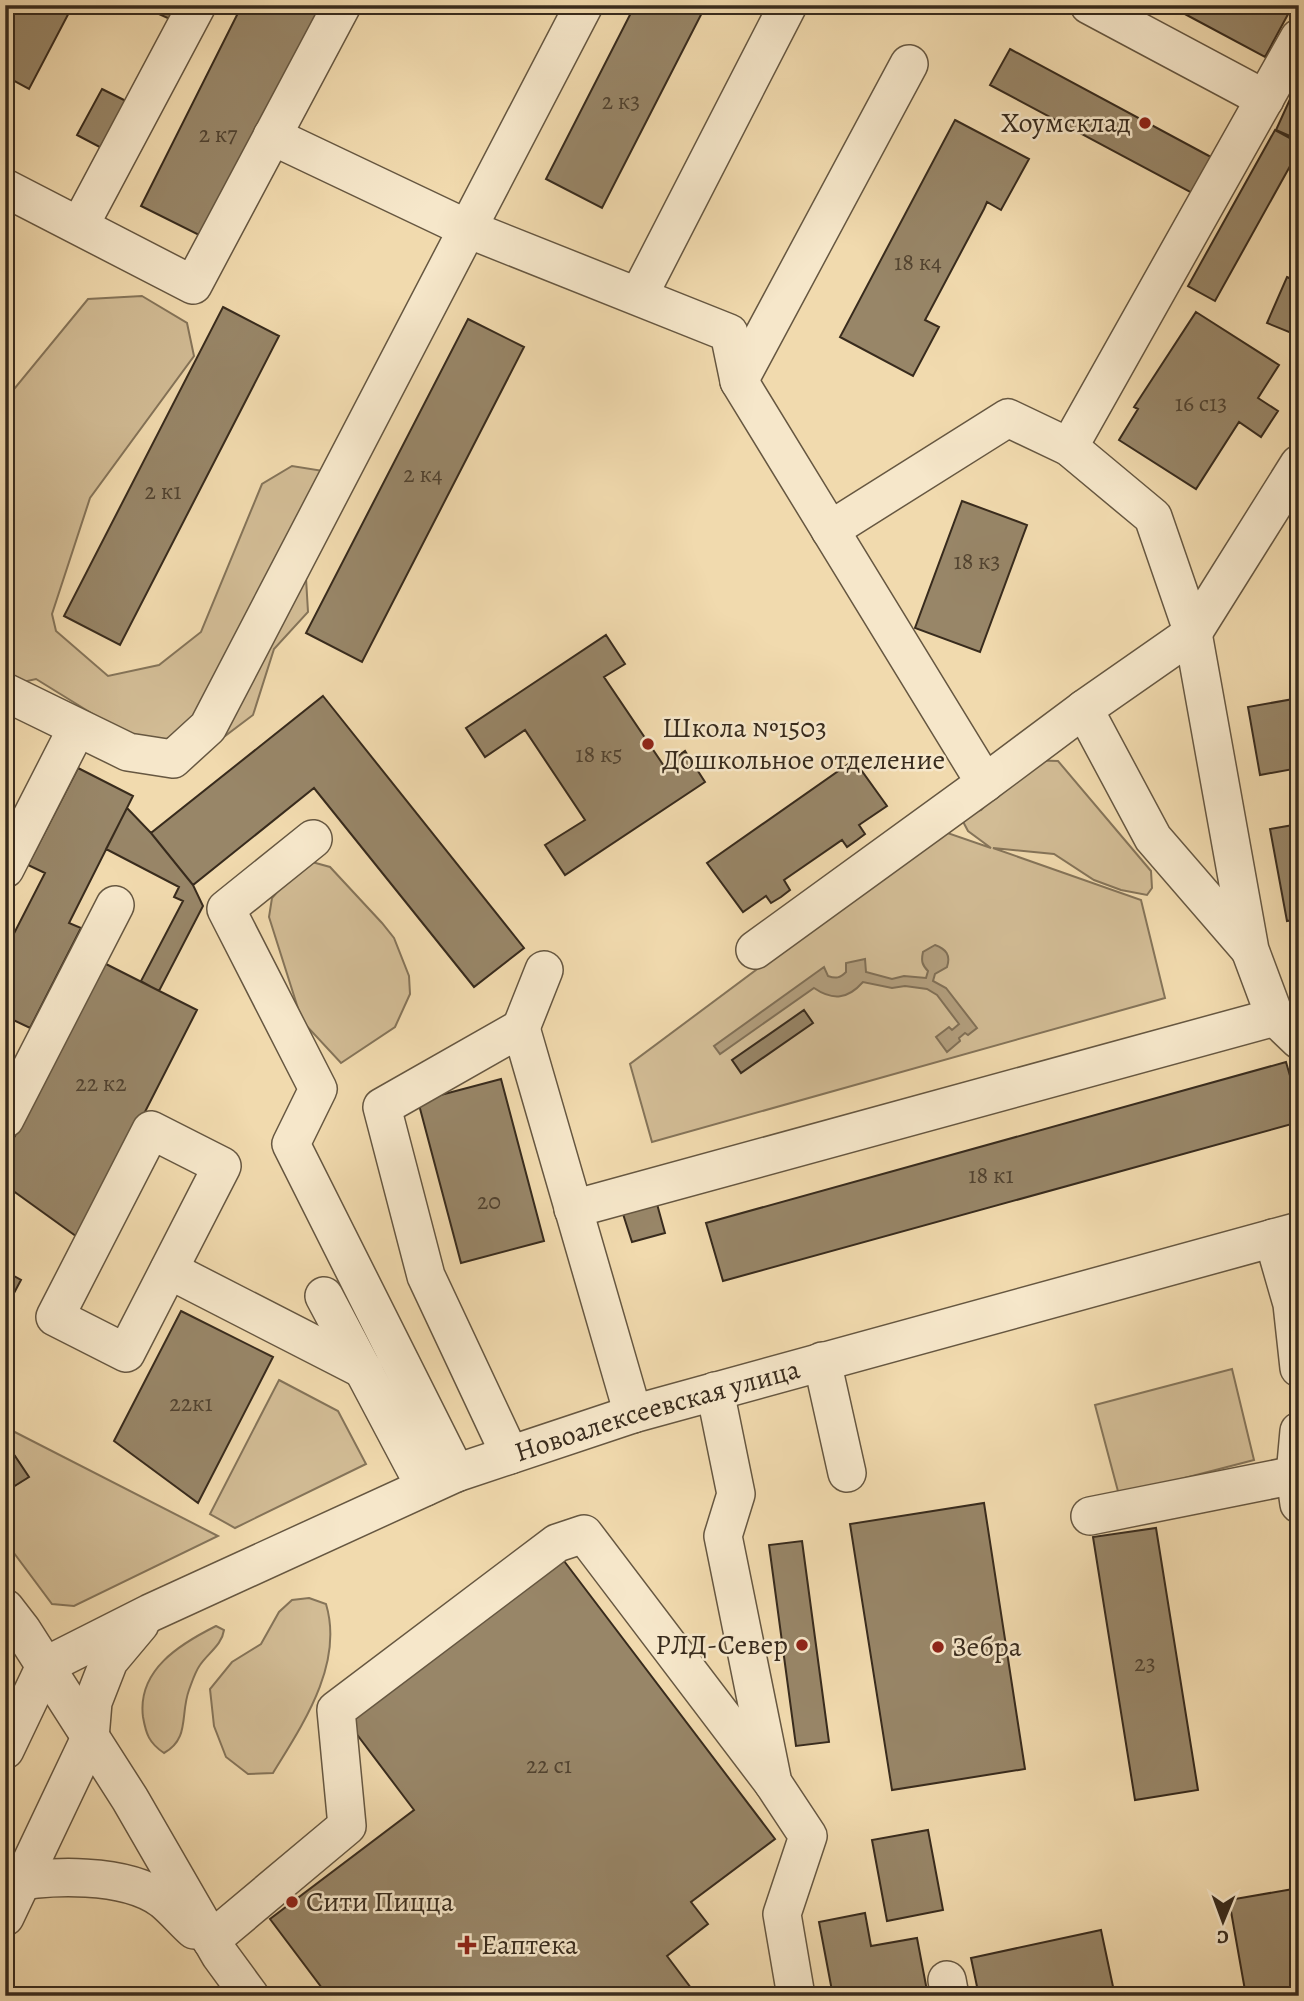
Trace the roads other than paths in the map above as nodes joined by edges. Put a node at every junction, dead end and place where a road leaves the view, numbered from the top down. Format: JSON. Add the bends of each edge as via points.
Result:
{"nodes":[{"id":1,"x":197,"y":5,"type":"edge"},
{"id":2,"x":342,"y":5,"type":"edge"},
{"id":3,"x":584,"y":5,"type":"edge"},
{"id":4,"x":788,"y":5,"type":"edge"},
{"id":5,"x":1089,"y":5,"type":"edge"},
{"id":6,"x":1299,"y":38,"type":"edge"},
{"id":7,"x":909,"y":64,"type":"dead end"},
{"id":8,"x":1265,"y":99,"type":"junction"},
{"id":9,"x":272,"y":135,"type":"junction"},
{"id":10,"x":5,"y":188,"type":"edge"},
{"id":11,"x":79,"y":225,"type":"junction"},
{"id":12,"x":467,"y":229,"type":"junction"},
{"id":13,"x":639,"y":295,"type":"junction"},
{"id":14,"x":739,"y":381,"type":"junction"},
{"id":15,"x":1069,"y":447,"type":"junction"},
{"id":16,"x":1299,"y":464,"type":"edge"},
{"id":17,"x":830,"y":530,"type":"junction"},
{"id":18,"x":1193,"y":633,"type":"junction"},
{"id":19,"x":5,"y":692,"type":"edge"},
{"id":20,"x":1084,"y":709,"type":"junction"},
{"id":21,"x":77,"y":727,"type":"junction"},
{"id":22,"x":985,"y":783,"type":"junction"},
{"id":23,"x":313,"y":839,"type":"dead end"},
{"id":24,"x":5,"y":869,"type":"edge"},
{"id":25,"x":115,"y":905,"type":"dead end"},
{"id":26,"x":755,"y":950,"type":"dead end"},
{"id":27,"x":1250,"y":950,"type":"junction"},
{"id":28,"x":544,"y":970,"type":"dead end"},
{"id":29,"x":521,"y":1028,"type":"junction"},
{"id":30,"x":1287,"y":1028,"type":"edge"},
{"id":31,"x":5,"y":1119,"type":"edge"},
{"id":32,"x":573,"y":1209,"type":"junction"},
{"id":33,"x":1286,"y":1234,"type":"edge"},
{"id":34,"x":169,"y":1270,"type":"junction"},
{"id":35,"x":324,"y":1296,"type":"dead end"},
{"id":36,"x":822,"y":1362,"type":"junction"},
{"id":37,"x":1299,"y":1368,"type":"edge"},
{"id":38,"x":364,"y":1370,"type":"junction"},
{"id":39,"x":715,"y":1391,"type":"junction"},
{"id":40,"x":633,"y":1414,"type":"junction"},
{"id":41,"x":1299,"y":1432,"type":"edge"},
{"id":42,"x":510,"y":1455,"type":"junction"},
{"id":43,"x":847,"y":1473,"type":"dead end"},
{"id":44,"x":440,"y":1480,"type":"junction"},
{"id":45,"x":1297,"y":1489,"type":"edge"},
{"id":46,"x":1090,"y":1516,"type":"dead end"},
{"id":47,"x":5,"y":1608,"type":"edge"},
{"id":48,"x":150,"y":1613,"type":"junction"},
{"id":49,"x":45,"y":1666,"type":"junction"},
{"id":50,"x":21,"y":1717,"type":"junction"},
{"id":51,"x":82,"y":1725,"type":"junction"},
{"id":52,"x":5,"y":1749,"type":"edge"},
{"id":53,"x":773,"y":1783,"type":"junction"},
{"id":54,"x":14,"y":1882,"type":"edge"},
{"id":55,"x":5,"y":1917,"type":"edge"},
{"id":56,"x":215,"y":1947,"type":"junction"},
{"id":57,"x":250,"y":1996,"type":"edge"},
{"id":58,"x":796,"y":1996,"type":"edge"}],
"edges":[{"from":1,"to":11,"type":"street"},
{"from":2,"to":9,"type":"street"},
{"from":3,"to":12,"type":"street"},
{"from":4,"to":13,"type":"street"},
{"from":5,"to":8,"type":"street"},
{"from":6,"to":8,"type":"street"},
{"from":7,"to":14,"type":"street"},
{"from":8,"to":15,"type":"street"},
{"from":9,"to":11,"type":"street","via":[[193,285]]},
{"from":9,"to":12,"type":"street"},
{"from":10,"to":11,"type":"street"},
{"from":12,"to":13,"type":"street"},
{"from":12,"to":21,"type":"street","via":[[208,727],[173,759],[128,752]]},
{"from":13,"to":14,"type":"street","via":[[729,333]]},
{"from":14,"to":17,"type":"street"},
{"from":15,"to":17,"type":"street","via":[[1008,418]]},
{"from":15,"to":18,"type":"street","via":[[1153,517]]},
{"from":16,"to":18,"type":"street"},
{"from":17,"to":22,"type":"street"},
{"from":18,"to":20,"type":"street"},
{"from":18,"to":27,"type":"street"},
{"from":19,"to":21,"type":"street"},
{"from":20,"to":22,"type":"street"},
{"from":20,"to":27,"type":"street","via":[[1153,838]]},
{"from":21,"to":24,"type":"street"},
{"from":22,"to":26,"type":"street"},
{"from":23,"to":44,"type":"street","via":[[226,909],[318,1089],[291,1144]]},
{"from":25,"to":31,"type":"street"},
{"from":27,"to":30,"type":"street"},
{"from":28,"to":29,"type":"street"},
{"from":29,"to":32,"type":"street"},
{"from":29,"to":42,"type":"street","via":[[382,1107],[426,1276]]},
{"from":30,"to":32,"type":"street"},
{"from":32,"to":40,"type":"street"},
{"from":33,"to":36,"type":"street","name":"Новоалексеевская улица"},
{"from":33,"to":37,"type":"street"},
{"from":34,"to":34,"type":"street","via":[[222,1166],[151,1130],[69,1275],[55,1317],[126,1353]]},
{"from":34,"to":38,"type":"street"},
{"from":35,"to":38,"type":"street"},
{"from":36,"to":39,"type":"street","name":"Новоалексеевская улица"},
{"from":36,"to":43,"type":"street"},
{"from":38,"to":44,"type":"street"},
{"from":39,"to":40,"type":"street","name":"Новоалексеевская улица"},
{"from":39,"to":53,"type":"street","via":[[736,1494],[723,1535]]},
{"from":40,"to":42,"type":"street","name":"Новоалексеевская улица"},
{"from":41,"to":45,"type":"street"},
{"from":42,"to":44,"type":"street","name":"Новоалексеевская улица"},
{"from":44,"to":48,"type":"street","name":"Новоалексеевская улица"},
{"from":45,"to":46,"type":"street"},
{"from":47,"to":49,"type":"street"},
{"from":48,"to":49,"type":"street","name":"Новоалексеевская улица"},
{"from":48,"to":51,"type":"street","via":[[109,1661]]},
{"from":49,"to":50,"type":"street"},
{"from":49,"to":51,"type":"street"},
{"from":50,"to":51,"type":"street","via":[[38,1705],[57,1703]]},
{"from":50,"to":52,"type":"street"},
{"from":51,"to":54,"type":"street"},
{"from":51,"to":56,"type":"street"},
{"from":53,"to":56,"type":"street","via":[[584,1534],[557,1543],[336,1710],[347,1826]]},
{"from":53,"to":58,"type":"street","via":[[808,1836],[782,1914]]},
{"from":54,"to":55,"type":"street"},
{"from":54,"to":56,"type":"street","via":[[75,1878],[140,1888],[162,1900]]},
{"from":56,"to":57,"type":"street"}]}
